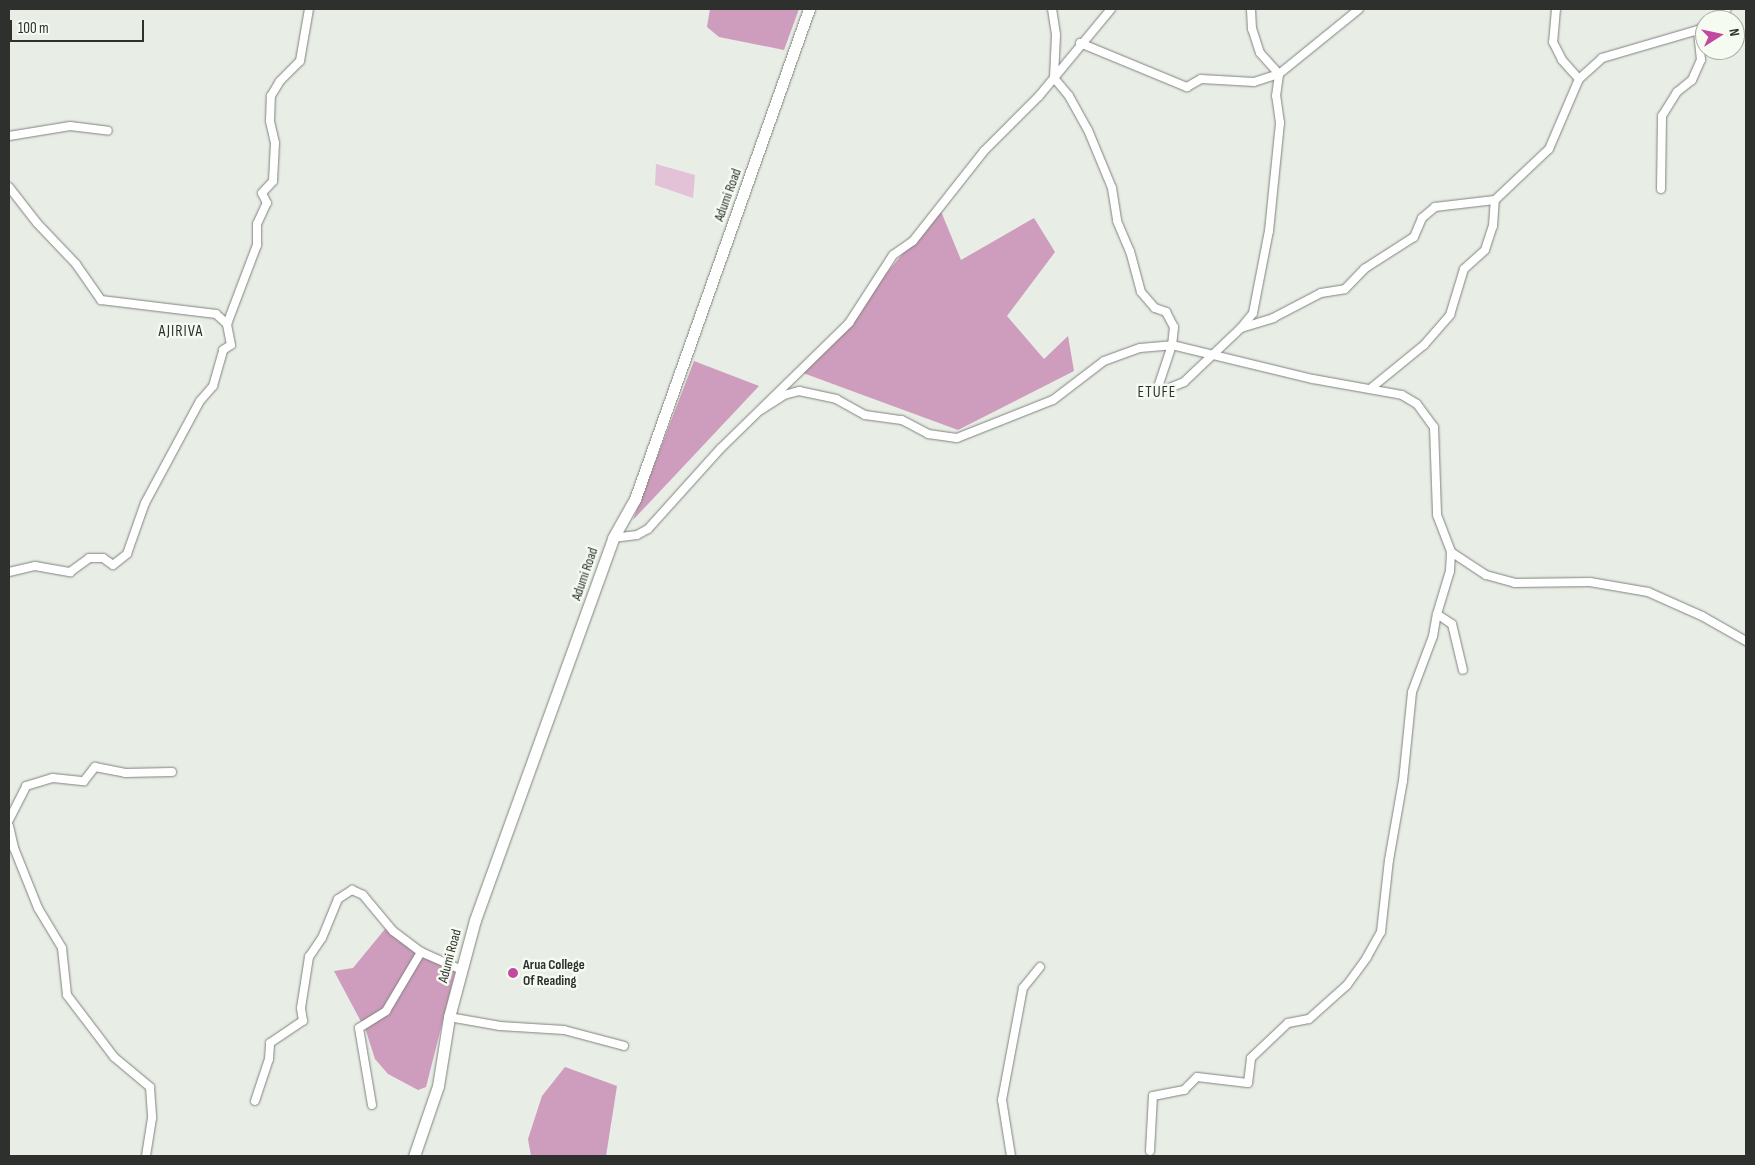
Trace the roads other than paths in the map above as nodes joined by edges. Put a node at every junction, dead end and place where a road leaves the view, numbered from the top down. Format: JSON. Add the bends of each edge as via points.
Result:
{"nodes":[{"id":1,"x":309,"y":9,"type":"edge"},
{"id":2,"x":809,"y":9,"type":"edge"},
{"id":3,"x":1052,"y":9,"type":"edge"},
{"id":4,"x":1111,"y":9,"type":"edge"},
{"id":5,"x":1251,"y":9,"type":"edge"},
{"id":6,"x":1359,"y":9,"type":"edge"},
{"id":7,"x":1556,"y":9,"type":"edge"},
{"id":8,"x":1695,"y":29,"type":"edge"},
{"id":9,"x":1080,"y":43,"type":"junction"},
{"id":10,"x":1700,"y":60,"type":"edge"},
{"id":11,"x":1279,"y":74,"type":"junction"},
{"id":12,"x":1054,"y":78,"type":"junction"},
{"id":13,"x":1579,"y":79,"type":"junction"},
{"id":14,"x":108,"y":131,"type":"dead end"},
{"id":15,"x":9,"y":136,"type":"edge"},
{"id":16,"x":9,"y":187,"type":"edge"},
{"id":17,"x":1662,"y":189,"type":"dead end"},
{"id":18,"x":1495,"y":200,"type":"junction"},
{"id":19,"x":227,"y":324,"type":"junction"},
{"id":20,"x":1241,"y":328,"type":"junction"},
{"id":21,"x":1172,"y":345,"type":"junction"},
{"id":22,"x":1214,"y":354,"type":"junction"},
{"id":23,"x":1370,"y":389,"type":"junction"},
{"id":24,"x":761,"y":410,"type":"junction"},
{"id":25,"x":613,"y":538,"type":"junction"},
{"id":26,"x":1451,"y":552,"type":"junction"},
{"id":27,"x":9,"y":572,"type":"edge"},
{"id":28,"x":1436,"y":614,"type":"junction"},
{"id":29,"x":1746,"y":641,"type":"edge"},
{"id":30,"x":1462,"y":670,"type":"dead end"},
{"id":31,"x":172,"y":772,"type":"dead end"},
{"id":32,"x":9,"y":820,"type":"edge"},
{"id":33,"x":9,"y":826,"type":"edge"},
{"id":34,"x":421,"y":952,"type":"junction"},
{"id":35,"x":1040,"y":967,"type":"dead end"},
{"id":36,"x":462,"y":970,"type":"junction"},
{"id":37,"x":449,"y":1017,"type":"junction"},
{"id":38,"x":624,"y":1046,"type":"dead end"},
{"id":39,"x":255,"y":1101,"type":"dead end"},
{"id":40,"x":372,"y":1105,"type":"dead end"},
{"id":41,"x":1150,"y":1151,"type":"dead end"},
{"id":42,"x":146,"y":1156,"type":"edge"},
{"id":43,"x":414,"y":1156,"type":"edge"},
{"id":44,"x":1011,"y":1156,"type":"edge"}],
"edges":[{"from":1,"to":19,"type":"street","via":[[300,61],[280,80],[271,96],[270,121],[275,143],[273,181],[262,193],[267,202],[257,224],[257,245]]},
{"from":2,"to":25,"type":"main road","name":"Adumi Road","via":[[635,499]]},
{"from":3,"to":12,"type":"street","via":[[1056,35]]},
{"from":4,"to":9,"type":"street"},
{"from":5,"to":11,"type":"street","via":[[1252,28],[1260,53]]},
{"from":6,"to":11,"type":"street"},
{"from":7,"to":13,"type":"street","via":[[1553,42],[1562,60]]},
{"from":8,"to":13,"type":"street","via":[[1602,58]]},
{"from":9,"to":11,"type":"street","via":[[1187,87],[1201,79],[1254,82]]},
{"from":9,"to":12,"type":"street"},
{"from":10,"to":17,"type":"street","via":[[1692,80],[1677,92],[1662,116]]},
{"from":11,"to":20,"type":"street","via":[[1276,96],[1280,123],[1269,231],[1252,313]]},
{"from":12,"to":21,"type":"street","via":[[1069,96],[1088,130],[1112,188],[1117,221],[1130,251],[1141,292],[1155,308],[1166,312],[1174,328]]},
{"from":12,"to":24,"type":"street","via":[[984,151],[912,241],[893,255],[849,323]]},
{"from":13,"to":18,"type":"street","via":[[1549,149]]},
{"from":14,"to":15,"type":"street","via":[[70,126]]},
{"from":16,"to":19,"type":"street","via":[[37,223],[76,264],[101,300],[216,314]]},
{"from":18,"to":20,"type":"street","via":[[1435,207],[1422,218],[1414,237],[1364,269],[1344,289],[1321,293],[1273,318]]},
{"from":18,"to":23,"type":"street","via":[[1493,226],[1485,250],[1464,270],[1450,315],[1424,344]]},
{"from":19,"to":27,"type":"street","via":[[231,345],[223,350],[213,386],[200,401],[145,503],[127,554],[113,565],[96,556],[70,572],[35,566]]},
{"from":20,"to":22,"type":"street"},
{"from":21,"to":22,"type":"street"},
{"from":21,"to":22,"type":"street","via":[[1160,381],[1162,391],[1184,382]]},
{"from":21,"to":24,"type":"street","via":[[1140,348],[1104,361],[1053,400],[957,438],[928,434],[902,420],[864,415],[836,399],[799,391],[784,395]]},
{"from":22,"to":23,"type":"street"},
{"from":23,"to":26,"type":"street","via":[[1402,395],[1417,404],[1434,427],[1437,516]]},
{"from":24,"to":25,"type":"street","via":[[721,448],[648,529],[637,535]]},
{"from":25,"to":36,"type":"main road","name":"Adumi Road","via":[[530,760]]},
{"from":26,"to":28,"type":"street","via":[[1450,570]]},
{"from":26,"to":29,"type":"street","via":[[1486,575],[1514,583],[1590,582],[1648,592],[1702,616]]},
{"from":28,"to":30,"type":"street","via":[[1452,624]]},
{"from":28,"to":41,"type":"street","via":[[1433,636],[1412,692],[1381,932],[1347,985],[1310,1019],[1288,1023],[1251,1058],[1248,1083],[1196,1077],[1184,1090],[1153,1096]]},
{"from":31,"to":32,"type":"street","via":[[126,773],[95,767],[84,781],[53,778],[26,786]]},
{"from":33,"to":42,"type":"street","via":[[14,848],[38,908],[62,948],[67,996],[114,1057],[150,1087],[152,1118]]},
{"from":34,"to":36,"type":"street"},
{"from":34,"to":39,"type":"street","via":[[393,931],[363,895],[352,890],[338,899],[322,938],[309,957],[301,1008],[304,1021],[270,1043],[269,1059]]},
{"from":34,"to":40,"type":"street","via":[[386,1011],[359,1028]]},
{"from":35,"to":44,"type":"street","via":[[1023,988],[1002,1100]]},
{"from":36,"to":37,"type":"main road","name":"Adumi Road"},
{"from":37,"to":38,"type":"street","via":[[500,1026],[564,1030]]},
{"from":37,"to":43,"type":"main road","name":"Adumi Road","via":[[438,1086]]}]}
